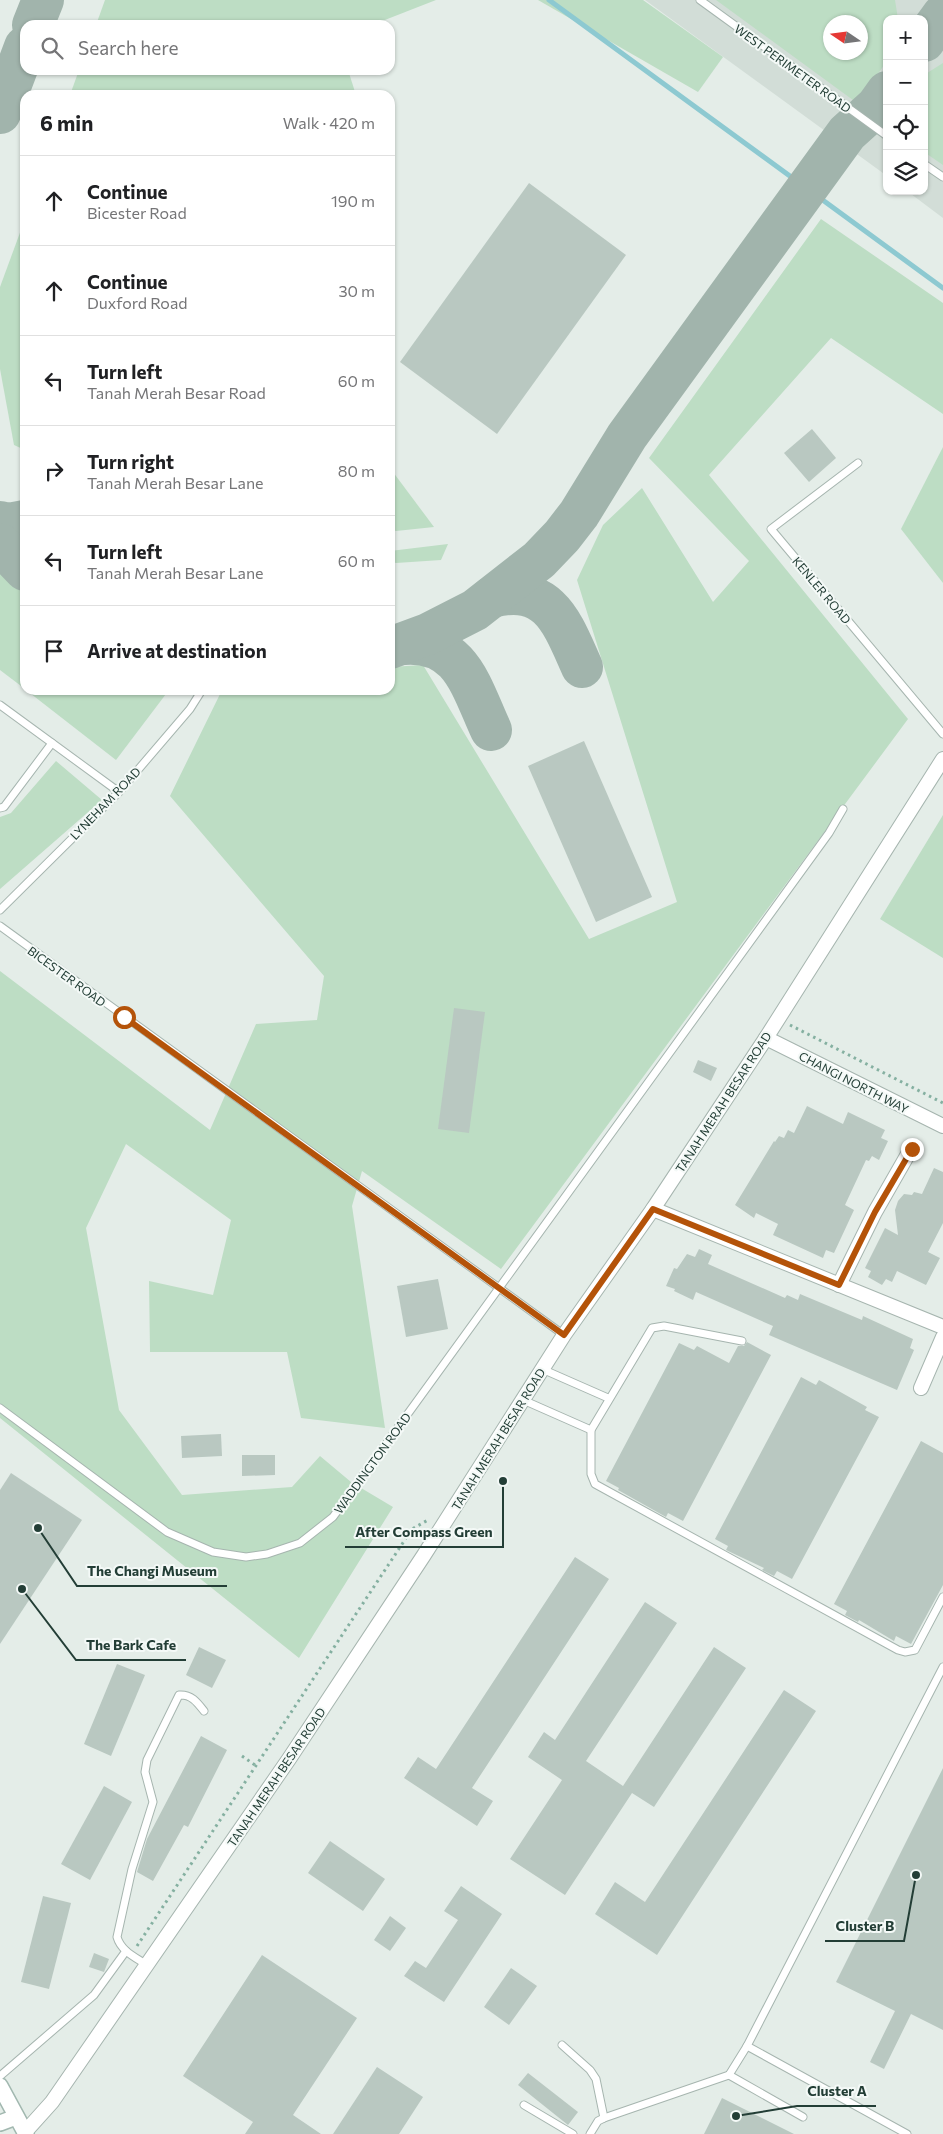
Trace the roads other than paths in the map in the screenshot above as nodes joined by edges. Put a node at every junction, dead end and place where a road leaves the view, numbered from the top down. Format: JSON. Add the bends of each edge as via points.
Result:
{"nodes":[{"id":1,"x":700,"y":0,"type":"edge"},
{"id":2,"x":883,"y":133,"type":"edge"},
{"id":3,"x":928,"y":167,"type":"edge"},
{"id":4,"x":943,"y":177,"type":"edge"},
{"id":5,"x":858,"y":463,"type":"dead end"},
{"id":6,"x":199,"y":695,"type":"edge"},
{"id":7,"x":0,"y":705,"type":"edge"},
{"id":8,"x":943,"y":734,"type":"edge"},
{"id":9,"x":52,"y":743,"type":"junction"},
{"id":10,"x":943,"y":759,"type":"edge"},
{"id":11,"x":119,"y":792,"type":"junction"},
{"id":12,"x":0,"y":808,"type":"edge"},
{"id":13,"x":843,"y":809,"type":"dead end"},
{"id":14,"x":0,"y":910,"type":"edge"},
{"id":15,"x":0,"y":926,"type":"edge"},
{"id":16,"x":766,"y":1038,"type":"junction"},
{"id":17,"x":943,"y":1126,"type":"edge"},
{"id":18,"x":912,"y":1149,"type":"dead end"},
{"id":19,"x":653,"y":1209,"type":"junction"},
{"id":20,"x":839,"y":1285,"type":"junction"},
{"id":21,"x":499,"y":1289,"type":"junction"},
{"id":22,"x":943,"y":1327,"type":"edge"},
{"id":23,"x":564,"y":1335,"type":"junction"},
{"id":24,"x":943,"y":1337,"type":"edge"},
{"id":25,"x":742,"y":1341,"type":"dead end"},
{"id":26,"x":542,"y":1370,"type":"junction"},
{"id":27,"x":921,"y":1388,"type":"dead end"},
{"id":28,"x":608,"y":1398,"type":"junction"},
{"id":29,"x":522,"y":1400,"type":"junction"},
{"id":30,"x":0,"y":1408,"type":"edge"},
{"id":31,"x":591,"y":1430,"type":"junction"},
{"id":32,"x":943,"y":1597,"type":"edge"},
{"id":33,"x":943,"y":1667,"type":"edge"},
{"id":34,"x":204,"y":1711,"type":"dead end"},
{"id":35,"x":129,"y":1953,"type":"junction"},
{"id":36,"x":147,"y":1964,"type":"junction"},
{"id":37,"x":562,"y":2045,"type":"dead end"},
{"id":38,"x":747,"y":2046,"type":"junction"},
{"id":39,"x":730,"y":2075,"type":"junction"},
{"id":40,"x":0,"y":2076,"type":"edge"},
{"id":41,"x":0,"y":2086,"type":"edge"},
{"id":42,"x":524,"y":2105,"type":"dead end"},
{"id":43,"x":42,"y":2112,"type":"junction"},
{"id":44,"x":16,"y":2117,"type":"junction"},
{"id":45,"x":803,"y":2117,"type":"dead end"},
{"id":46,"x":604,"y":2118,"type":"junction"},
{"id":47,"x":0,"y":2123,"type":"edge"},
{"id":48,"x":23,"y":2133,"type":"edge"},
{"id":49,"x":573,"y":2134,"type":"edge"},
{"id":50,"x":590,"y":2134,"type":"edge"},
{"id":51,"x":907,"y":2134,"type":"edge"}],
"edges":[{"from":1,"to":2,"type":"lane","name":"WEST PERIMETER ROAD"},
{"from":3,"to":4,"type":"lane"},
{"from":5,"to":8,"type":"lane","name":"KENLER ROAD","via":[[771,528]]},
{"from":6,"to":11,"type":"lane","name":"LYNEHAM ROAD"},
{"from":7,"to":9,"type":"lane"},
{"from":9,"to":11,"type":"lane"},
{"from":9,"to":12,"type":"lane"},
{"from":10,"to":16,"type":"street","name":"TANAH MERAH BESAR ROAD"},
{"from":11,"to":14,"type":"lane","name":"LYNEHAM ROAD"},
{"from":13,"to":21,"type":"lane","name":"WADDINGTON ROAD","via":[[829,834]]},
{"from":15,"to":21,"type":"lane","name":"BICESTER ROAD"},
{"from":16,"to":17,"type":"street","name":"CHANGI NORTH WAY"},
{"from":16,"to":19,"type":"street","name":"TANAH MERAH BESAR ROAD"},
{"from":18,"to":20,"type":"street","via":[[875,1212]]},
{"from":19,"to":20,"type":"street"},
{"from":19,"to":23,"type":"street","name":"TANAH MERAH BESAR ROAD"},
{"from":20,"to":22,"type":"street"},
{"from":21,"to":23,"type":"lane","name":"BICESTER ROAD"},
{"from":21,"to":30,"type":"lane","name":"WADDINGTON ROAD","via":[[333,1517],[300,1543],[267,1554],[246,1557],[213,1552],[167,1532]]},
{"from":23,"to":26,"type":"street","name":"TANAH MERAH BESAR ROAD"},
{"from":24,"to":27,"type":"street"},
{"from":25,"to":28,"type":"lane","via":[[664,1326],[652,1328]]},
{"from":26,"to":28,"type":"lane"},
{"from":26,"to":29,"type":"street","name":"TANAH MERAH BESAR ROAD"},
{"from":28,"to":31,"type":"lane"},
{"from":29,"to":31,"type":"lane"},
{"from":29,"to":36,"type":"street","name":"TANAH MERAH BESAR ROAD","via":[[280,1772]]},
{"from":31,"to":32,"type":"lane","via":[[594,1484],[898,1650],[915,1650]]},
{"from":33,"to":38,"type":"lane"},
{"from":34,"to":35,"type":"lane","via":[[194,1700],[179,1695],[147,1760],[145,1772],[154,1802],[132,1869],[117,1937],[119,1944]]},
{"from":35,"to":36,"type":"lane"},
{"from":35,"to":40,"type":"lane","via":[[94,1995]]},
{"from":36,"to":43,"type":"street","name":"TANAH MERAH BESAR ROAD"},
{"from":37,"to":46,"type":"lane","via":[[593,2074]]},
{"from":38,"to":39,"type":"lane"},
{"from":38,"to":51,"type":"lane"},
{"from":39,"to":45,"type":"lane"},
{"from":39,"to":46,"type":"lane"},
{"from":41,"to":44,"type":"street"},
{"from":42,"to":49,"type":"lane"},
{"from":43,"to":44,"type":"street"},
{"from":43,"to":48,"type":"street","name":"TANAH MERAH BESAR ROAD"},
{"from":44,"to":47,"type":"street"},
{"from":44,"to":48,"type":"street"},
{"from":46,"to":50,"type":"lane"}]}
